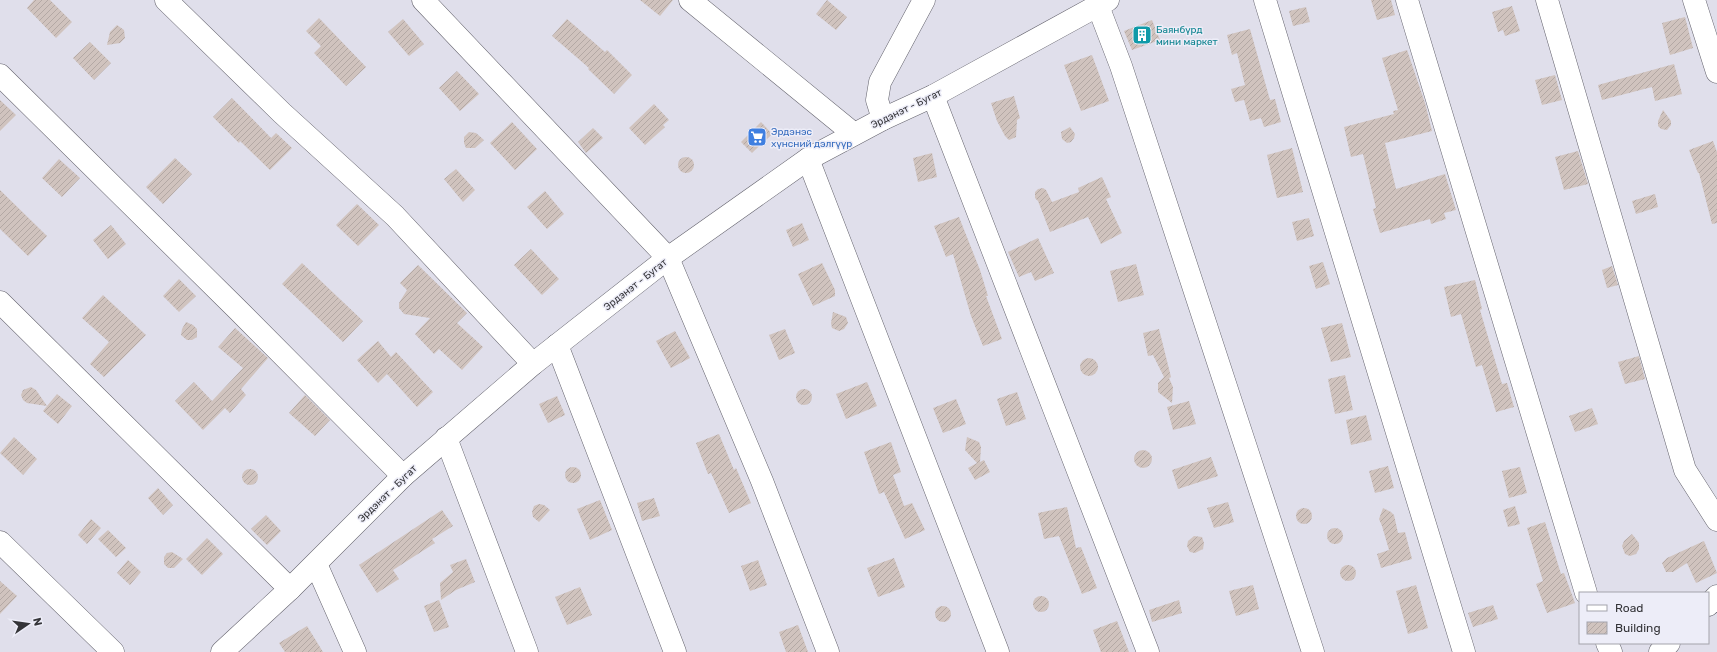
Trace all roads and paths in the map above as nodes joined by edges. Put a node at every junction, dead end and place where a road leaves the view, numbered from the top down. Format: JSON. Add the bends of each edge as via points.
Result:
{"nodes":[{"id":1,"x":166,"y":0,"type":"edge"},
{"id":2,"x":423,"y":0,"type":"edge"},
{"id":3,"x":690,"y":0,"type":"edge"},
{"id":4,"x":924,"y":0,"type":"edge"},
{"id":5,"x":1265,"y":0,"type":"edge"},
{"id":6,"x":1407,"y":0,"type":"edge"},
{"id":7,"x":1547,"y":0,"type":"edge"},
{"id":8,"x":1694,"y":0,"type":"edge"},
{"id":9,"x":1103,"y":3,"type":"edge"},
{"id":10,"x":1717,"y":72,"type":"edge"},
{"id":11,"x":0,"y":75,"type":"edge"},
{"id":12,"x":933,"y":96,"type":"junction"},
{"id":13,"x":883,"y":119,"type":"junction"},
{"id":14,"x":854,"y":134,"type":"junction"},
{"id":15,"x":808,"y":159,"type":"junction"},
{"id":16,"x":668,"y":258,"type":"junction"},
{"id":17,"x":0,"y":302,"type":"edge"},
{"id":18,"x":557,"y":345,"type":"junction"},
{"id":19,"x":533,"y":364,"type":"junction"},
{"id":20,"x":446,"y":438,"type":"junction"},
{"id":21,"x":403,"y":476,"type":"junction"},
{"id":22,"x":1717,"y":520,"type":"edge"},
{"id":23,"x":0,"y":542,"type":"edge"},
{"id":24,"x":316,"y":564,"type":"junction"},
{"id":25,"x":290,"y":589,"type":"junction"},
{"id":26,"x":1586,"y":592,"type":"edge"},
{"id":27,"x":1717,"y":596,"type":"edge"},
{"id":28,"x":1709,"y":604,"type":"edge"},
{"id":29,"x":1668,"y":644,"type":"edge"},
{"id":30,"x":112,"y":652,"type":"edge"},
{"id":31,"x":222,"y":652,"type":"edge"},
{"id":32,"x":355,"y":652,"type":"edge"},
{"id":33,"x":527,"y":652,"type":"edge"},
{"id":34,"x":675,"y":652,"type":"edge"},
{"id":35,"x":828,"y":652,"type":"edge"},
{"id":36,"x":998,"y":652,"type":"edge"},
{"id":37,"x":1148,"y":652,"type":"edge"},
{"id":38,"x":1313,"y":652,"type":"edge"},
{"id":39,"x":1464,"y":652,"type":"edge"},
{"id":40,"x":1660,"y":652,"type":"edge"}],
"edges":[{"from":1,"to":19,"type":"street","via":[[282,113],[395,216]]},
{"from":2,"to":16,"type":"street"},
{"from":3,"to":14,"type":"street"},
{"from":4,"to":13,"type":"street","via":[[880,82],[877,100]]},
{"from":5,"to":39,"type":"street"},
{"from":6,"to":26,"type":"street"},
{"from":7,"to":22,"type":"street","via":[[1685,470]]},
{"from":8,"to":10,"type":"street"},
{"from":9,"to":12,"type":"street","name":"Эрдэнэт - Бугат"},
{"from":9,"to":38,"type":"street"},
{"from":11,"to":21,"type":"street"},
{"from":12,"to":13,"type":"street","name":"Эрдэнэт - Бугат"},
{"from":12,"to":37,"type":"street"},
{"from":13,"to":14,"type":"street","name":"Эрдэнэт - Бугат"},
{"from":14,"to":15,"type":"street","name":"Эрдэнэт - Бугат"},
{"from":15,"to":16,"type":"street","name":"Эрдэнэт - Бугат"},
{"from":15,"to":36,"type":"street"},
{"from":16,"to":18,"type":"street","name":"Эрдэнэт - Бугат"},
{"from":16,"to":35,"type":"street","via":[[762,481]]},
{"from":17,"to":25,"type":"street"},
{"from":18,"to":19,"type":"street","name":"Эрдэнэт - Бугат"},
{"from":18,"to":34,"type":"street"},
{"from":19,"to":20,"type":"street","name":"Эрдэнэт - Бугат"},
{"from":20,"to":21,"type":"street","name":"Эрдэнэт - Бугат"},
{"from":20,"to":33,"type":"street"},
{"from":21,"to":24,"type":"street","name":"Эрдэнэт - Бугат"},
{"from":23,"to":30,"type":"street"},
{"from":24,"to":25,"type":"street","name":"Эрдэнэт - Бугат"},
{"from":24,"to":32,"type":"street"},
{"from":25,"to":31,"type":"street","name":"Эрдэнэт - Бугат"},
{"from":27,"to":28,"type":"street"},
{"from":29,"to":40,"type":"street"}]}
